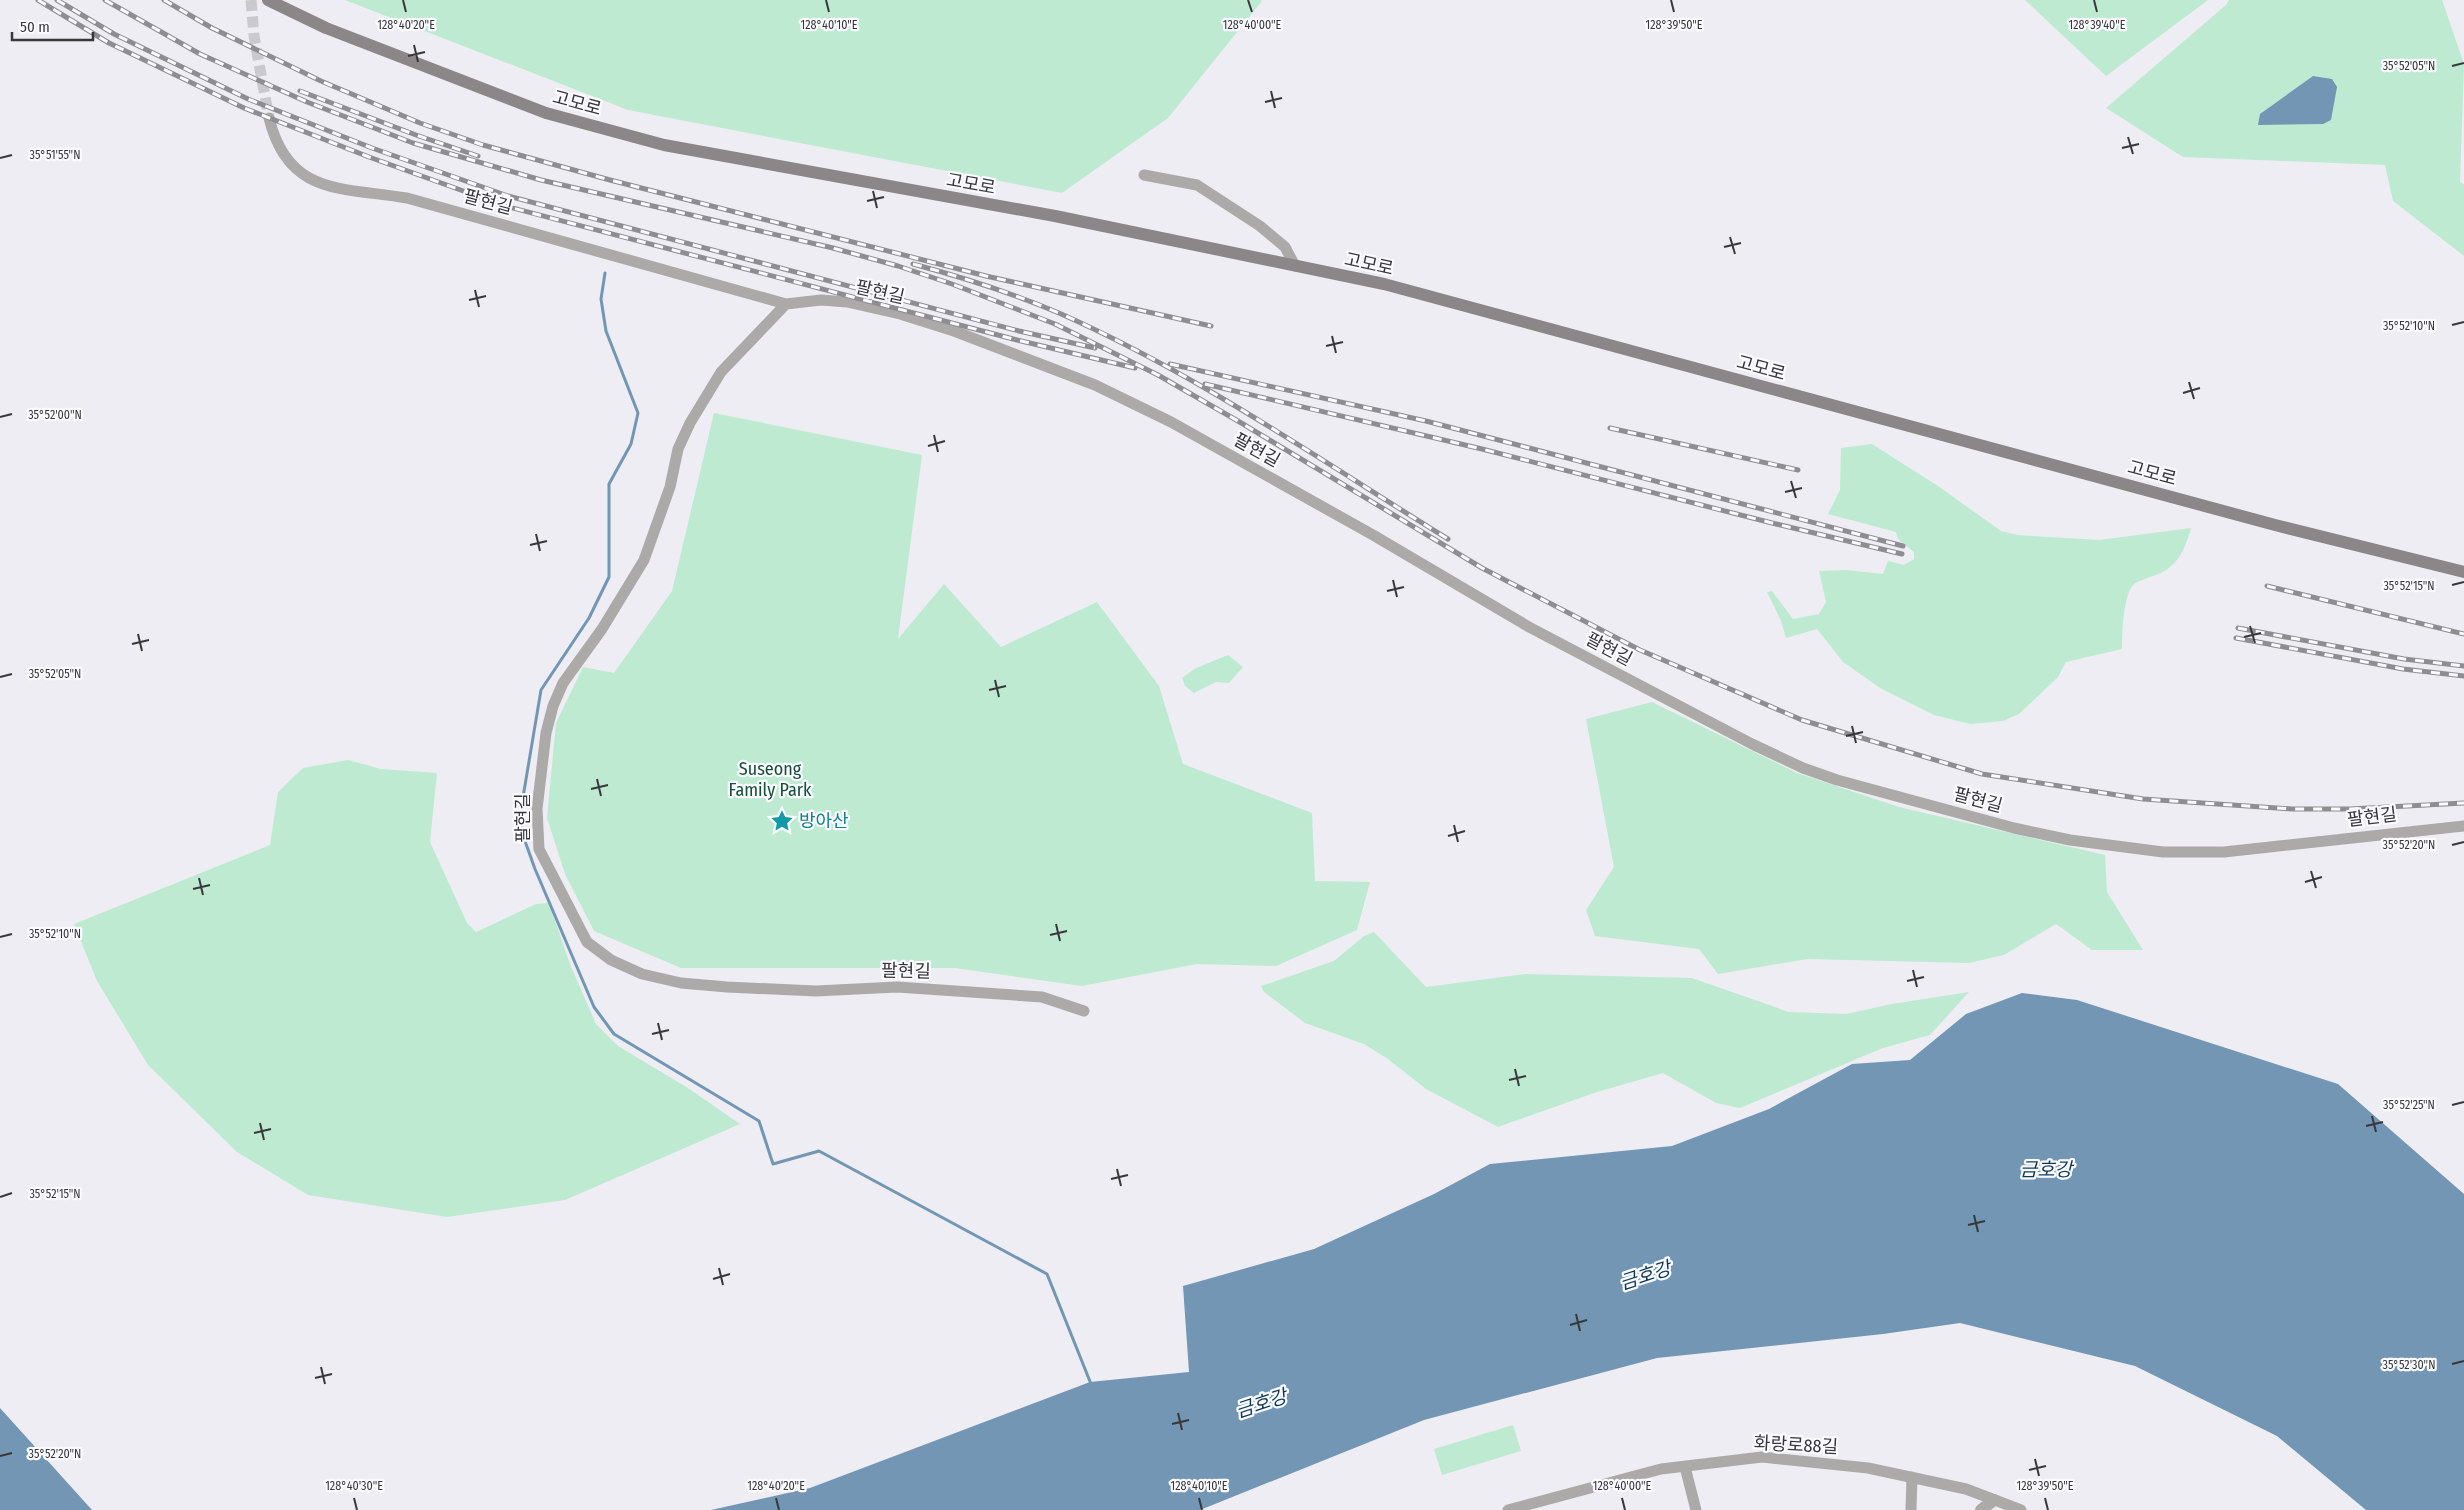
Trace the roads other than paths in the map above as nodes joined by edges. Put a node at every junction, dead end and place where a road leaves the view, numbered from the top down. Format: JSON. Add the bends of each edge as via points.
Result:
{"nodes":[{"id":1,"x":268,"y":0,"type":"edge"},
{"id":2,"x":269,"y":118,"type":"tunnel mouth"},
{"id":3,"x":1144,"y":175,"type":"dead end"},
{"id":4,"x":1295,"y":266,"type":"junction"},
{"id":5,"x":786,"y":304,"type":"junction"},
{"id":6,"x":2464,"y":572,"type":"edge"},
{"id":7,"x":2464,"y":826,"type":"edge"},
{"id":8,"x":1084,"y":1011,"type":"dead end"},
{"id":9,"x":1685,"y":1467,"type":"junction"},
{"id":10,"x":1912,"y":1477,"type":"junction"},
{"id":11,"x":1994,"y":1500,"type":"junction"},
{"id":12,"x":1527,"y":1507,"type":"edge"},
{"id":13,"x":1508,"y":1510,"type":"edge"},
{"id":14,"x":1696,"y":1510,"type":"edge"},
{"id":15,"x":1911,"y":1510,"type":"edge"},
{"id":16,"x":1981,"y":1510,"type":"edge"},
{"id":17,"x":2021,"y":1510,"type":"edge"}],
"edges":[{"from":1,"to":4,"type":"main road","name":"고모로","via":[[326,28],[546,113],[664,145],[1055,216]]},
{"from":2,"to":5,"type":"street","name":"팔현길","via":[[278,144],[288,160],[302,175],[317,184],[407,198]]},
{"from":3,"to":4,"type":"street","via":[[1197,185],[1286,247]]},
{"from":4,"to":6,"type":"main road","name":"고모로","via":[[1384,284],[2275,525]]},
{"from":5,"to":7,"type":"street","name":"팔현길","via":[[821,300],[847,302],[900,314],[954,331],[1095,385],[1180,427],[1373,534],[1529,627],[1752,744],[1802,768],[1838,780],[2014,828],[2070,840],[2163,852],[2224,852]]},
{"from":5,"to":8,"type":"street","name":"팔현길","via":[[721,372],[697,412],[678,449],[670,487],[644,560],[602,629],[563,683],[546,733],[537,809],[539,849],[588,942],[611,960],[642,974],[681,983],[727,987],[816,991],[897,987],[1042,997]]},
{"from":9,"to":10,"type":"street","name":"화랑로88길","via":[[1762,1457],[1868,1468]]},
{"from":9,"to":12,"type":"street","name":"화랑로88길","via":[[1661,1470]]},
{"from":9,"to":14,"type":"street"},
{"from":10,"to":11,"type":"street","name":"화랑로88길","via":[[1966,1489]]},
{"from":10,"to":15,"type":"street"},
{"from":11,"to":16,"type":"street"},
{"from":11,"to":17,"type":"street","name":"화랑로88길"},
{"from":12,"to":13,"type":"street","name":"화랑로88길"}]}
